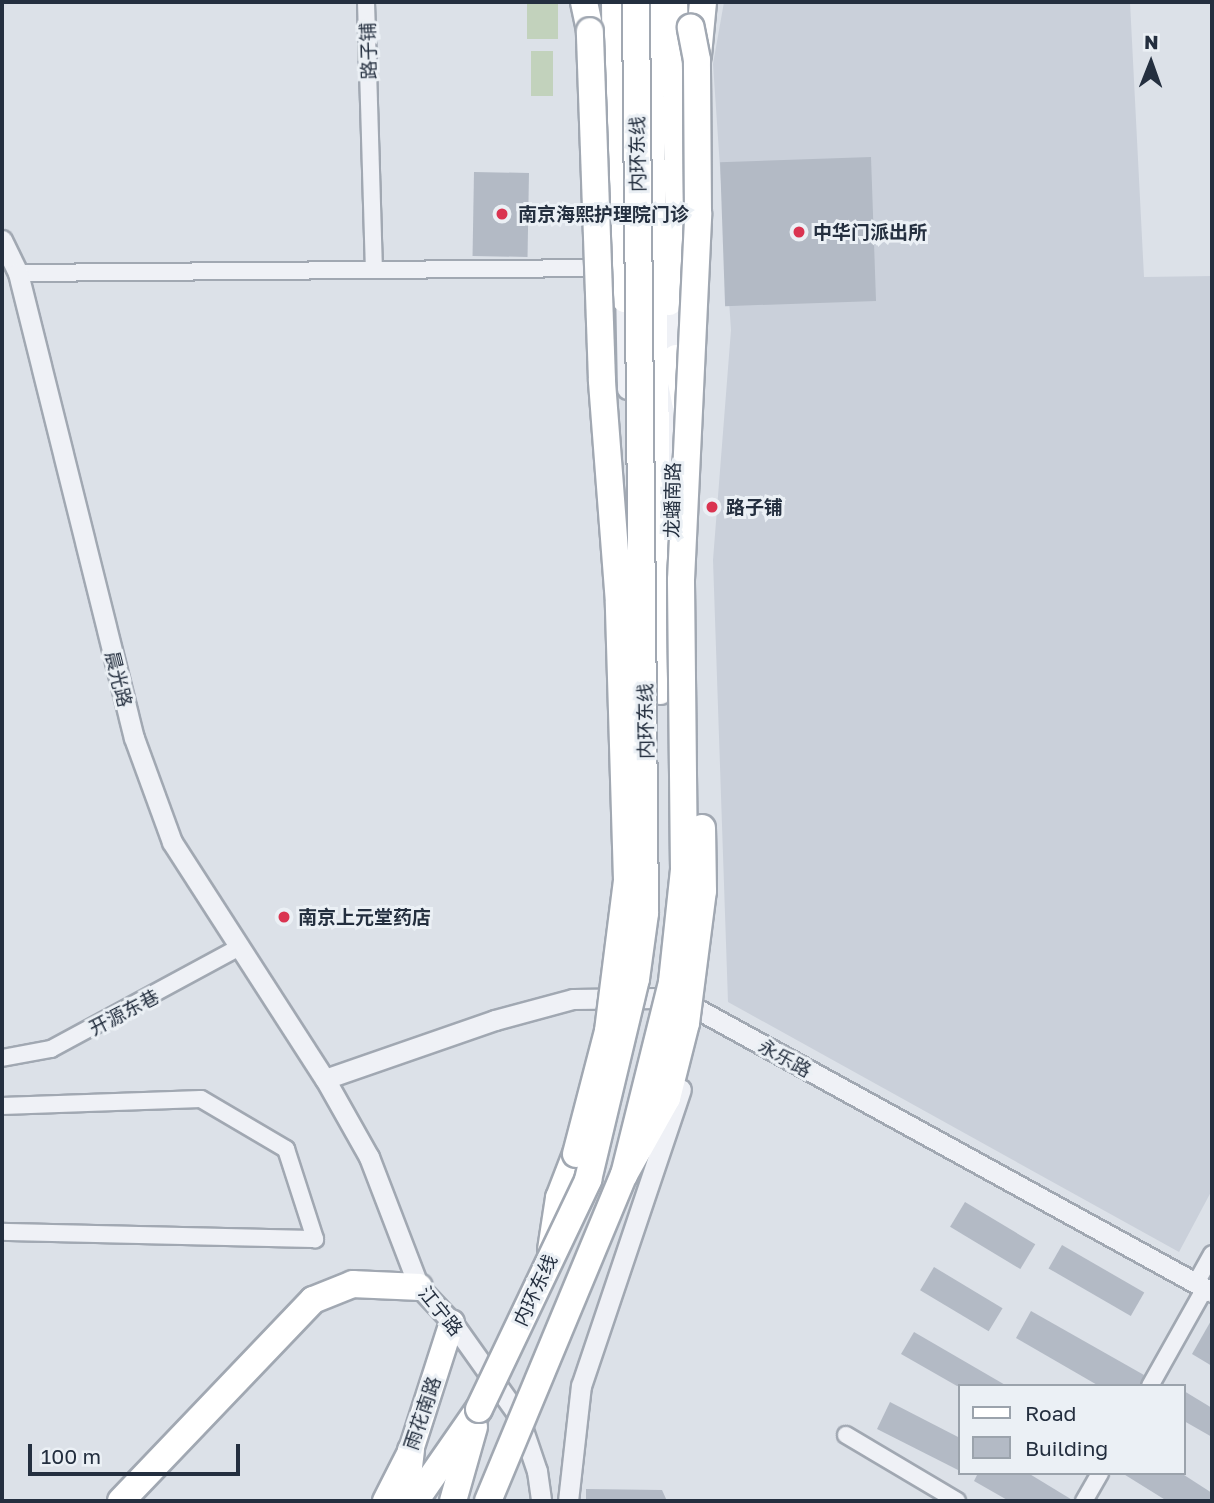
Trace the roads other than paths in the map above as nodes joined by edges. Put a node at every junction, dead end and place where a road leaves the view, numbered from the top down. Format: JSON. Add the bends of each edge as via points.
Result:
{"nodes":[{"id":1,"x":366,"y":2,"type":"edge"},
{"id":2,"x":584,"y":2,"type":"edge"},
{"id":3,"x":593,"y":2,"type":"edge"},
{"id":4,"x":615,"y":2,"type":"edge"},
{"id":5,"x":625,"y":2,"type":"edge"},
{"id":6,"x":636,"y":2,"type":"edge"},
{"id":7,"x":649,"y":2,"type":"edge"},
{"id":8,"x":661,"y":2,"type":"edge"},
{"id":9,"x":674,"y":2,"type":"edge"},
{"id":10,"x":686,"y":2,"type":"edge"},
{"id":11,"x":704,"y":2,"type":"edge"},
{"id":12,"x":590,"y":31,"type":"junction"},
{"id":13,"x":697,"y":60,"type":"junction"},
{"id":14,"x":2,"y":240,"type":"edge"},
{"id":15,"x":374,"y":268,"type":"junction"},
{"id":16,"x":618,"y":268,"type":"junction"},
{"id":17,"x":18,"y":273,"type":"junction"},
{"id":18,"x":625,"y":299,"type":"junction"},
{"id":19,"x":669,"y":302,"type":"junction"},
{"id":20,"x":676,"y":358,"type":"junction"},
{"id":21,"x":632,"y":675,"type":"junction"},
{"id":22,"x":703,"y":891,"type":"junction"},
{"id":23,"x":240,"y":947,"type":"junction"},
{"id":24,"x":624,"y":995,"type":"junction"},
{"id":25,"x":659,"y":998,"type":"junction"},
{"id":26,"x":2,"y":1058,"type":"edge"},
{"id":27,"x":325,"y":1079,"type":"junction"},
{"id":28,"x":2,"y":1106,"type":"edge"},
{"id":29,"x":576,"y":1154,"type":"junction"},
{"id":30,"x":624,"y":1175,"type":"junction"},
{"id":31,"x":2,"y":1232,"type":"edge"},
{"id":32,"x":1212,"y":1254,"type":"edge"},
{"id":33,"x":551,"y":1256,"type":"junction"},
{"id":34,"x":419,"y":1287,"type":"junction"},
{"id":35,"x":1204,"y":1288,"type":"edge"},
{"id":36,"x":452,"y":1322,"type":"junction"},
{"id":37,"x":1151,"y":1384,"type":"edge"},
{"id":38,"x":479,"y":1409,"type":"junction"},
{"id":39,"x":846,"y":1435,"type":"dead end"},
{"id":40,"x":411,"y":1450,"type":"junction"},
{"id":41,"x":1099,"y":1475,"type":"edge"},
{"id":42,"x":121,"y":1501,"type":"edge"},
{"id":43,"x":385,"y":1501,"type":"edge"},
{"id":44,"x":405,"y":1501,"type":"edge"},
{"id":45,"x":415,"y":1501,"type":"edge"},
{"id":46,"x":453,"y":1501,"type":"edge"},
{"id":47,"x":488,"y":1501,"type":"edge"},
{"id":48,"x":541,"y":1501,"type":"edge"},
{"id":49,"x":568,"y":1501,"type":"edge"},
{"id":50,"x":957,"y":1501,"type":"edge"},
{"id":51,"x":1084,"y":1501,"type":"edge"}],
"edges":[{"from":1,"to":15,"type":"street","name":"路子铺"},
{"from":2,"to":12,"type":"highway"},
{"from":3,"to":12,"type":"highway"},
{"from":4,"to":16,"type":"highway"},
{"from":5,"to":18,"type":"street"},
{"from":6,"to":33,"type":"highway","name":"内环东线","bridge":true,"via":[[645,913],[634,991],[587,1180]]},
{"from":7,"to":30,"type":"highway","name":"内环东线","bridge":true,"via":[[659,920]]},
{"from":8,"to":19,"type":"street","name":"龙蟠南路"},
{"from":9,"to":19,"type":"highway","via":[[679,238]]},
{"from":10,"to":13,"type":"highway","bridge":true},
{"from":11,"to":13,"type":"highway"},
{"from":12,"to":29,"type":"highway","bridge":true,"via":[[628,866],[608,1031]]},
{"from":13,"to":30,"type":"highway","bridge":true,"via":[[695,328],[681,580],[684,869],[672,982]]},
{"from":14,"to":17,"type":"street","name":"晨光路"},
{"from":15,"to":16,"type":"street"},
{"from":15,"to":17,"type":"street"},
{"from":16,"to":18,"type":"highway"},
{"from":17,"to":23,"type":"street","name":"晨光路","via":[[134,738],[172,842]]},
{"from":18,"to":21,"type":"street"},
{"from":19,"to":20,"type":"street","name":"龙蟠南路"},
{"from":20,"to":22,"type":"highway","bridge":true,"via":[[690,425]]},
{"from":20,"to":25,"type":"street","name":"龙蟠南路","via":[[671,554],[674,881]]},
{"from":21,"to":24,"type":"street","via":[[639,809]]},
{"from":21,"to":29,"type":"highway","bridge":true,"via":[[616,761],[608,906]]},
{"from":22,"to":30,"type":"highway","bridge":true,"via":[[686,1023],[667,1098]]},
{"from":22,"to":49,"type":"street","bridge":true,"via":[[700,985],[686,1072],[581,1386]]},
{"from":23,"to":26,"type":"street","name":"开源东巷","via":[[51,1049]]},
{"from":23,"to":27,"type":"street","name":"晨光路"},
{"from":24,"to":25,"type":"street","name":"永乐路"},
{"from":24,"to":27,"type":"street","name":"永乐路","via":[[573,999],[495,1020]]},
{"from":25,"to":35,"type":"street","name":"永乐路","via":[[701,1012]]},
{"from":27,"to":34,"type":"street","name":"江宁路","via":[[369,1157]]},
{"from":28,"to":31,"type":"street","via":[[201,1099],[286,1149],[315,1239]]},
{"from":29,"to":33,"type":"highway","bridge":true,"via":[[559,1198]]},
{"from":30,"to":47,"type":"highway","name":"内环东线","bridge":true},
{"from":32,"to":35,"type":"street"},
{"from":33,"to":38,"type":"highway","name":"内环东线","bridge":true},
{"from":34,"to":36,"type":"street","name":"江宁路"},
{"from":34,"to":42,"type":"highway","via":[[353,1284],[313,1300]]},
{"from":35,"to":37,"type":"street"},
{"from":36,"to":40,"type":"main road","name":"雨花南路"},
{"from":36,"to":48,"type":"street","name":"江宁路","via":[[518,1415],[537,1471]]},
{"from":38,"to":45,"type":"highway"},
{"from":38,"to":46,"type":"highway"},
{"from":39,"to":50,"type":"street"},
{"from":40,"to":43,"type":"main road","name":"雨花南路"},
{"from":40,"to":44,"type":"highway"},
{"from":41,"to":51,"type":"street"}]}
